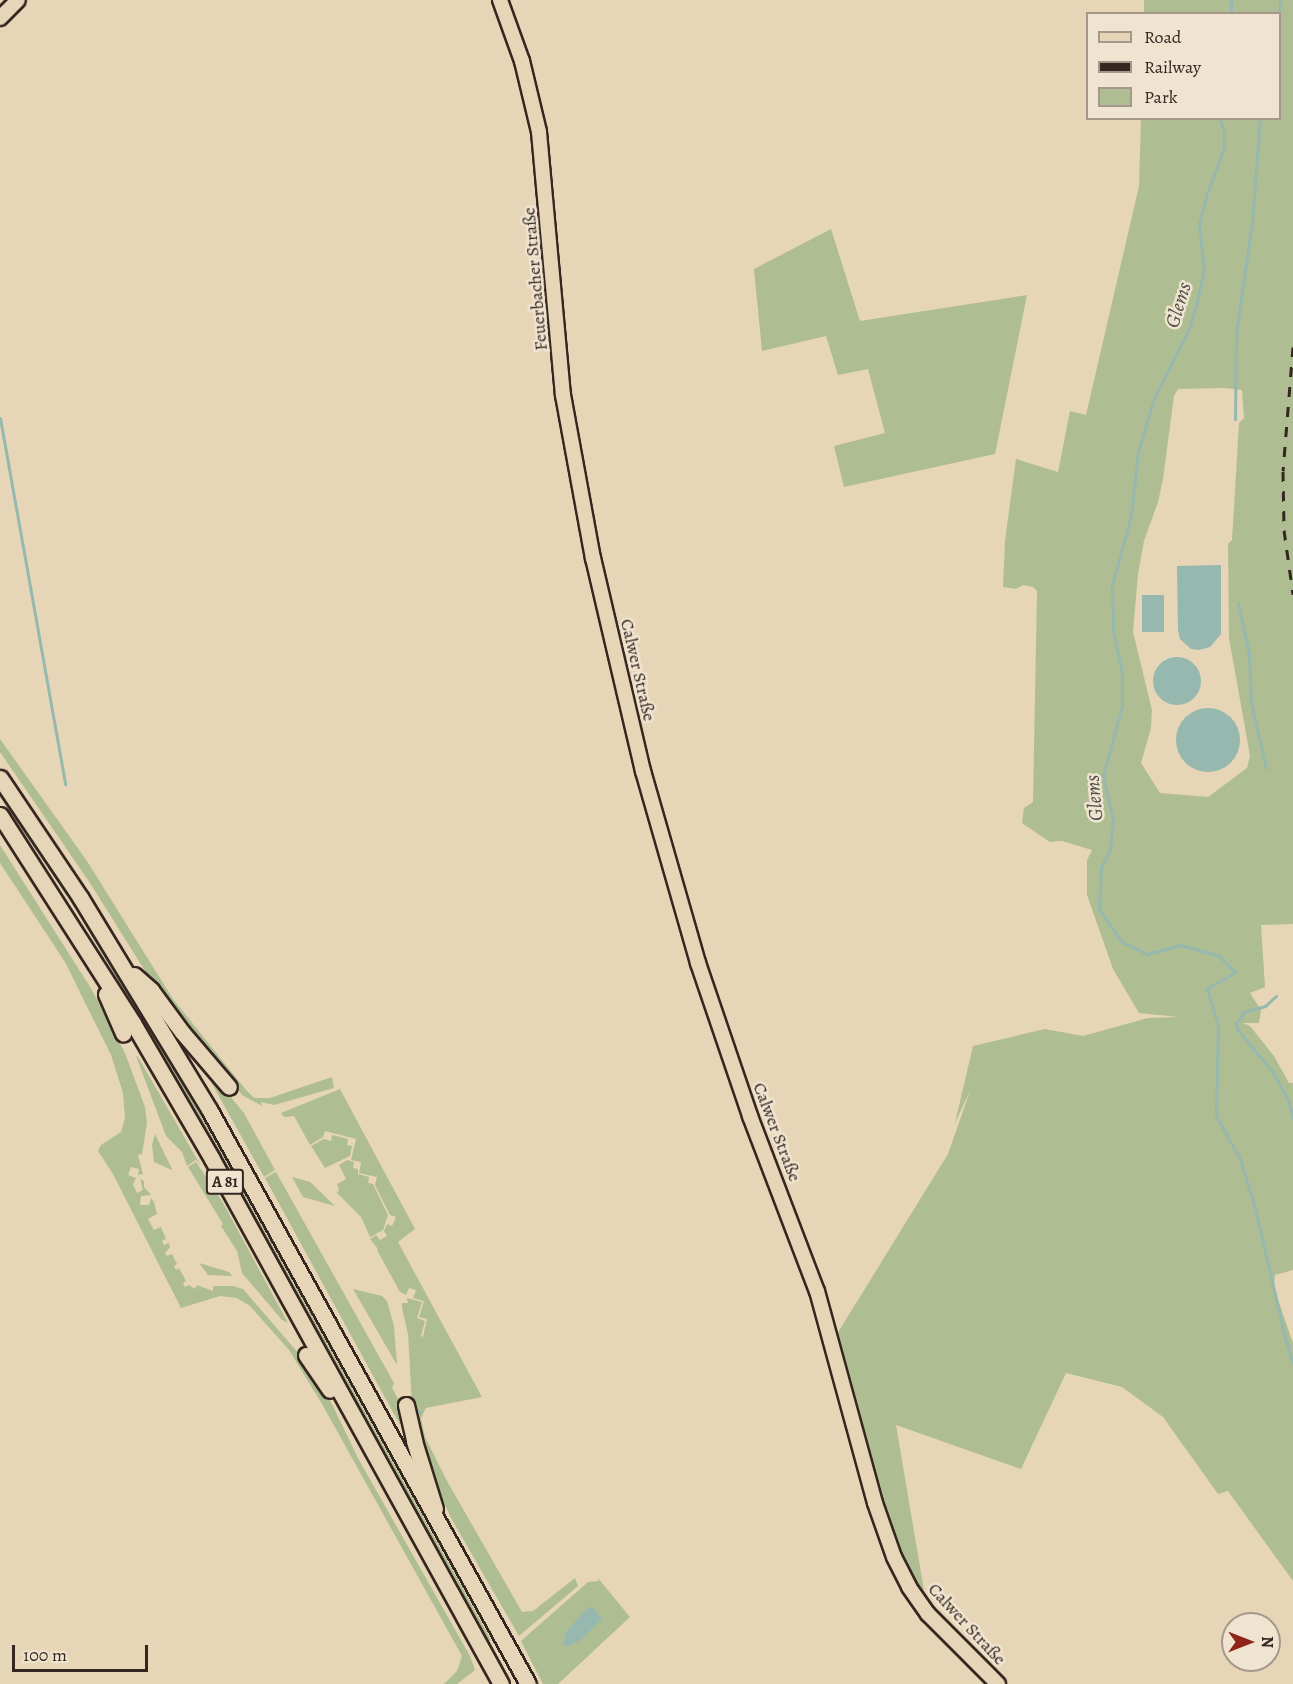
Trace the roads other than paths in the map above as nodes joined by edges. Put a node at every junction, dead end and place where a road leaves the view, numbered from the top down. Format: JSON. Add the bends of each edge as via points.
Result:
{"nodes":[{"id":1,"x":18,"y":0,"type":"edge"},
{"id":2,"x":500,"y":0,"type":"edge"},
{"id":3,"x":0,"y":18,"type":"edge"},
{"id":4,"x":594,"y":558,"type":"joint"},
{"id":5,"x":0,"y":778,"type":"edge"},
{"id":6,"x":0,"y":815,"type":"edge"},
{"id":7,"x":84,"y":944,"type":"junction"},
{"id":8,"x":121,"y":963,"type":"junction"},
{"id":9,"x":123,"y":1033,"type":"dead end"},
{"id":10,"x":229,"y":1087,"type":"dead end"},
{"id":11,"x":306,"y":1355,"type":"dead end"},
{"id":12,"x":406,"y":1405,"type":"dead end"},
{"id":13,"x":358,"y":1425,"type":"junction"},
{"id":14,"x":439,"y":1527,"type":"junction"},
{"id":15,"x":500,"y":1682,"type":"edge"},
{"id":16,"x":528,"y":1684,"type":"edge"},
{"id":17,"x":998,"y":1684,"type":"edge"}],
"edges":[{"from":1,"to":3,"type":"main road"},
{"from":2,"to":4,"type":"main road","name":"Feuerbacher Straße","via":[[522,60],[539,132],[563,395]]},
{"from":4,"to":17,"type":"main road","name":"Calwer Straße","via":[[643,771],[698,963],[750,1116],[818,1291],[875,1503],[894,1557],[928,1614]]},
{"from":5,"to":8,"type":"highway","number":"A 81"},
{"from":6,"to":7,"type":"highway","number":"A 81"},
{"from":7,"to":9,"type":"highway"},
{"from":7,"to":13,"type":"highway","number":"A 81","via":[[212,1159]]},
{"from":8,"to":10,"type":"highway","via":[[151,990]]},
{"from":8,"to":14,"type":"highway","number":"A 81","via":[[236,1158]]},
{"from":11,"to":13,"type":"highway"},
{"from":12,"to":14,"type":"highway"},
{"from":13,"to":15,"type":"highway","number":"A 81"},
{"from":14,"to":16,"type":"highway","number":"A 81"}]}
